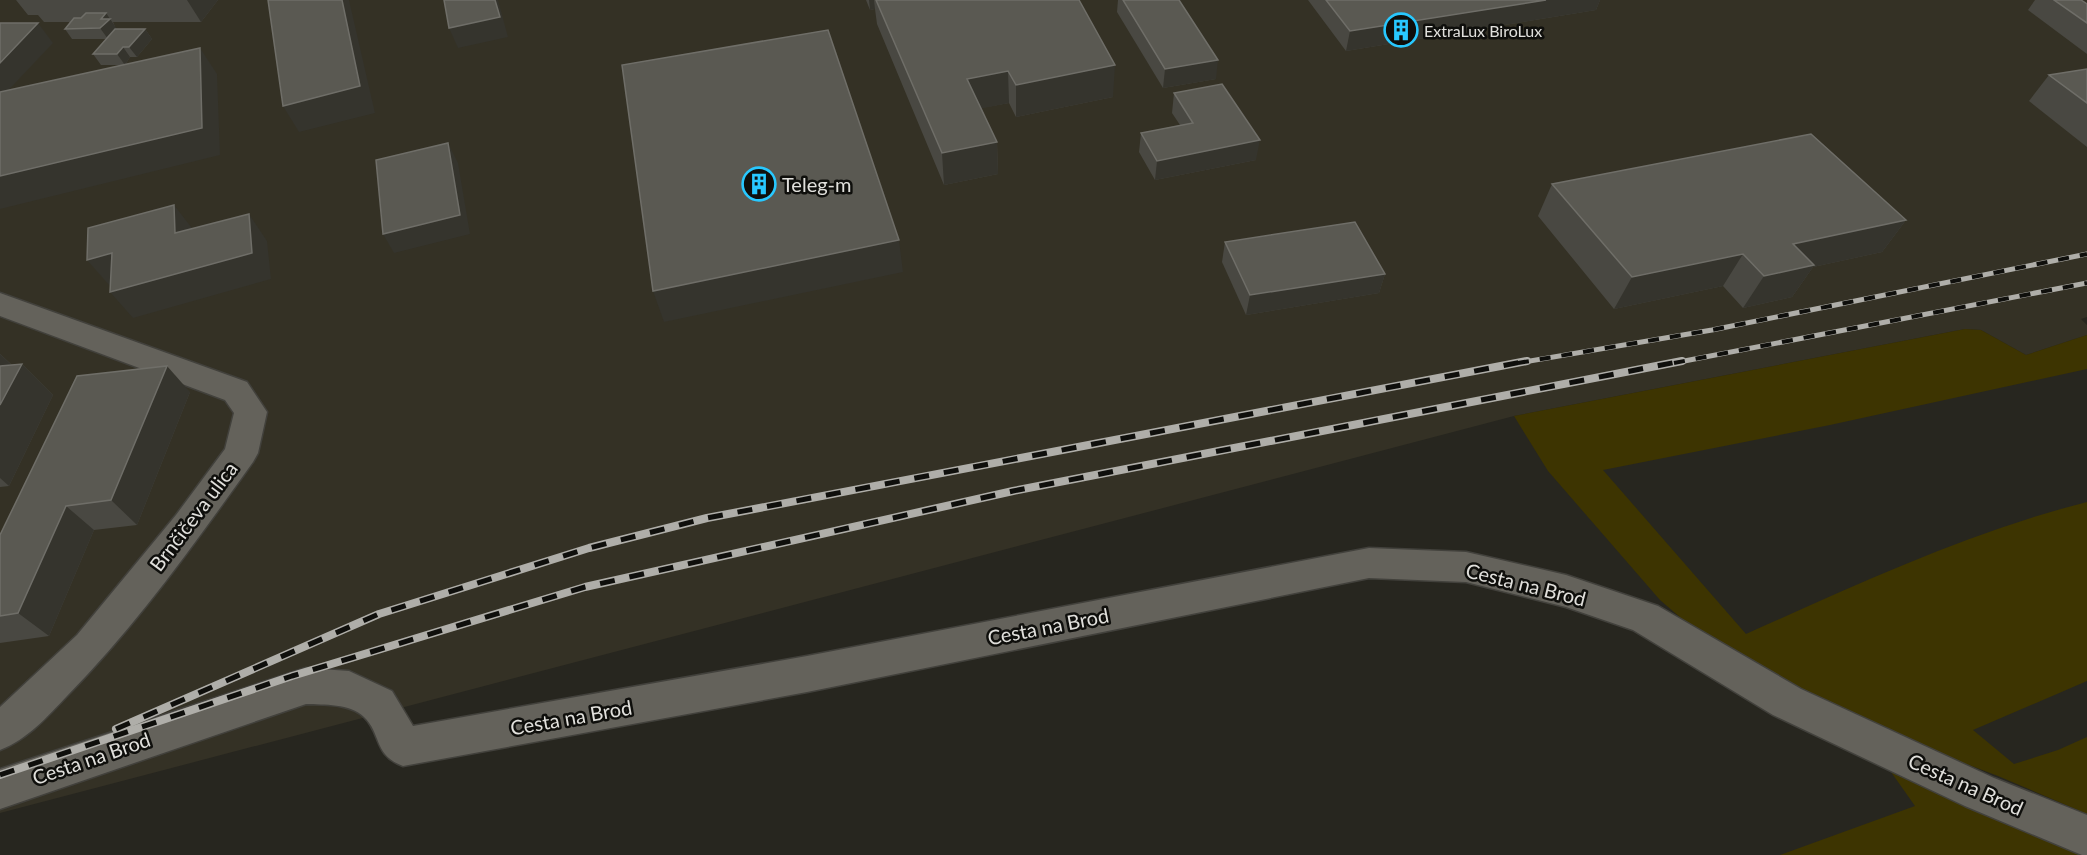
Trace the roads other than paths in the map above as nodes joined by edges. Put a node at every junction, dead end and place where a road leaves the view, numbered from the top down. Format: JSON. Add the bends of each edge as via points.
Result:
{"nodes":[{"id":1,"x":0,"y":304,"type":"edge"},
{"id":2,"x":0,"y":731,"type":"edge"},
{"id":3,"x":0,"y":789,"type":"edge"},
{"id":4,"x":2087,"y":836,"type":"edge"}],
"edges":[{"from":1,"to":2,"type":"street","name":"Brnčičeva ulica","via":[[236,391],[251,412],[241,453],[188,525],[90,647],[24,713]]},
{"from":3,"to":4,"type":"street","name":"Cesta na Brod","via":[[306,686],[349,689],[378,704],[404,747],[807,674],[1369,563],[1466,567],[1566,591],[1645,618],[1787,702],[1980,792]]}]}
